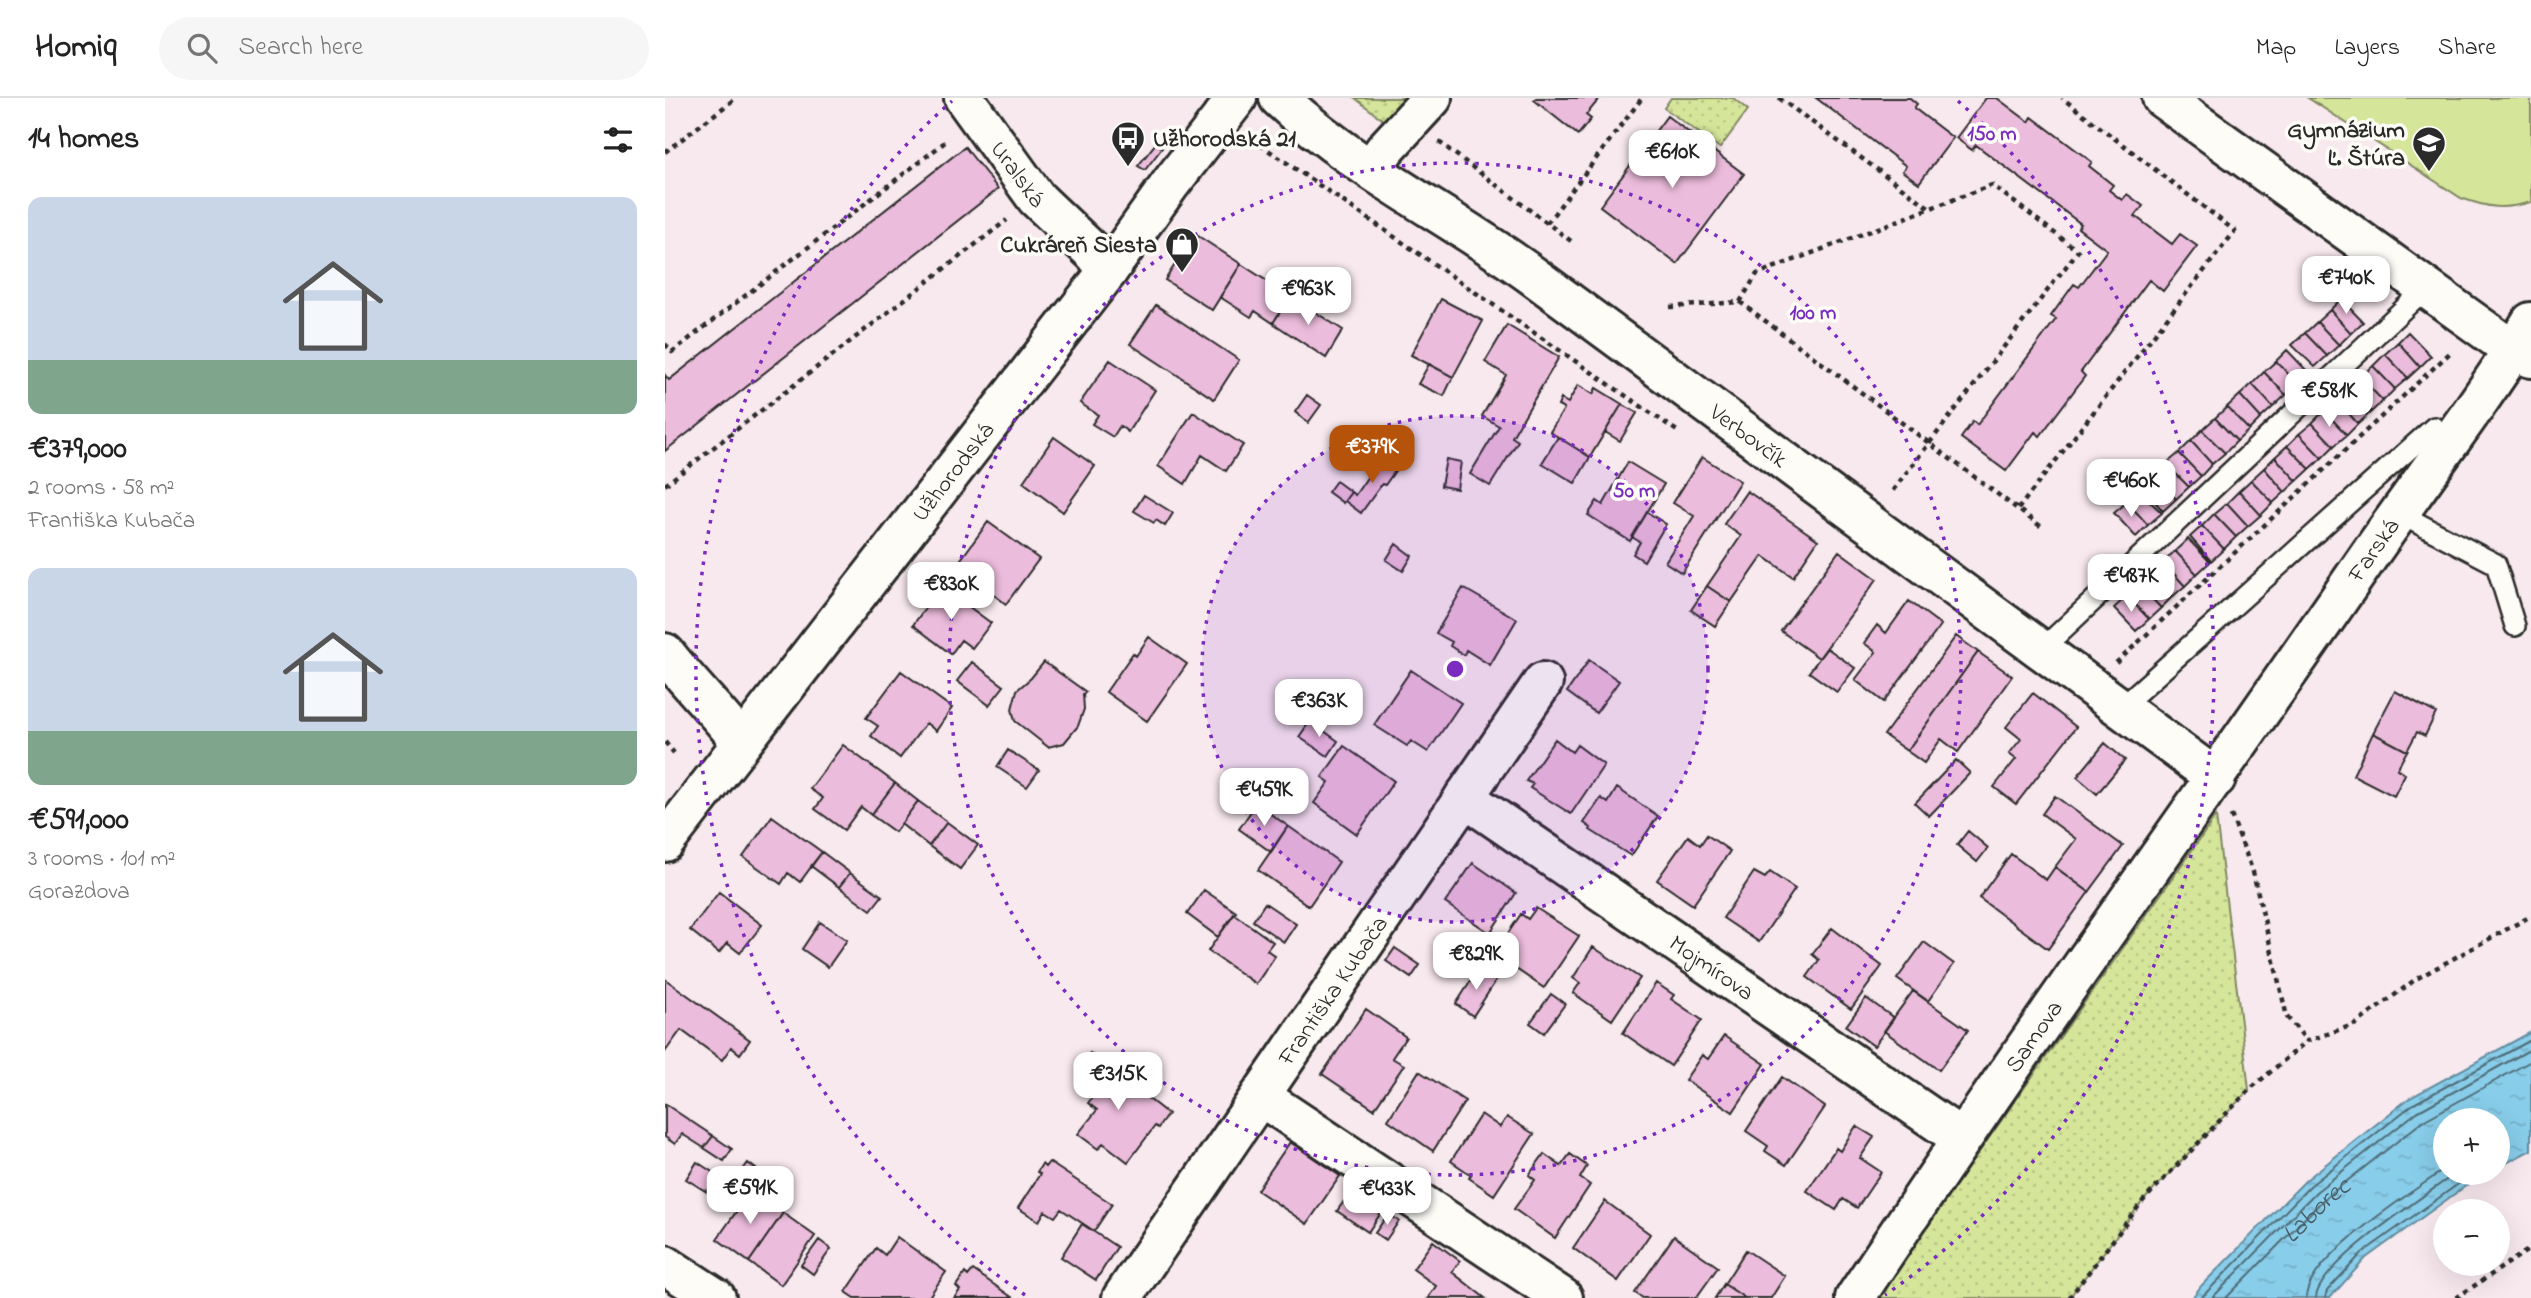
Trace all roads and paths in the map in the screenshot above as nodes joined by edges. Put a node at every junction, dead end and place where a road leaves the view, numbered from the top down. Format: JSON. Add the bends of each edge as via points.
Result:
{"nodes":[{"id":1,"x":736,"y":98,"type":"edge"},
{"id":2,"x":1237,"y":98,"type":"edge"},
{"id":3,"x":1279,"y":98,"type":"edge"},
{"id":4,"x":1432,"y":98,"type":"edge"},
{"id":5,"x":1641,"y":98,"type":"edge"},
{"id":6,"x":1779,"y":98,"type":"edge"},
{"id":7,"x":2062,"y":98,"type":"edge"},
{"id":8,"x":2162,"y":98,"type":"edge"},
{"id":9,"x":971,"y":107,"type":"edge"},
{"id":10,"x":1398,"y":135,"type":"junction"},
{"id":11,"x":665,"y":152,"type":"edge"},
{"id":12,"x":1371,"y":169,"type":"junction"},
{"id":13,"x":1036,"y":198,"type":"junction"},
{"id":14,"x":1930,"y":208,"type":"junction"},
{"id":15,"x":1547,"y":223,"type":"junction"},
{"id":16,"x":1571,"y":242,"type":"dead end"},
{"id":17,"x":1108,"y":271,"type":"junction"},
{"id":18,"x":2427,"y":287,"type":"junction"},
{"id":19,"x":1740,"y":302,"type":"junction"},
{"id":20,"x":1669,"y":307,"type":"dead end"},
{"id":21,"x":2480,"y":326,"type":"junction"},
{"id":22,"x":665,"y":344,"type":"edge"},
{"id":23,"x":2525,"y":344,"type":"edge"},
{"id":24,"x":2434,"y":427,"type":"dead end"},
{"id":25,"x":1930,"y":444,"type":"junction"},
{"id":26,"x":665,"y":485,"type":"edge"},
{"id":27,"x":2018,"y":509,"type":"junction"},
{"id":28,"x":2398,"y":513,"type":"junction"},
{"id":29,"x":1868,"y":523,"type":"junction"},
{"id":30,"x":2043,"y":528,"type":"dead end"},
{"id":31,"x":2515,"y":626,"type":"dead end"},
{"id":32,"x":2041,"y":650,"type":"junction"},
{"id":33,"x":665,"y":653,"type":"edge"},
{"id":34,"x":1543,"y":682,"type":"dead end"},
{"id":35,"x":2105,"y":697,"type":"junction"},
{"id":36,"x":665,"y":742,"type":"edge"},
{"id":37,"x":741,"y":742,"type":"junction"},
{"id":38,"x":674,"y":753,"type":"dead end"},
{"id":39,"x":2216,"y":778,"type":"junction"},
{"id":40,"x":1464,"y":797,"type":"junction"},
{"id":41,"x":665,"y":842,"type":"edge"},
{"id":42,"x":2531,"y":916,"type":"edge"},
{"id":43,"x":2307,"y":1041,"type":"junction"},
{"id":44,"x":1260,"y":1096,"type":"junction"},
{"id":45,"x":1961,"y":1138,"type":"junction"},
{"id":46,"x":2531,"y":1248,"type":"edge"},
{"id":47,"x":665,"y":1265,"type":"edge"},
{"id":48,"x":716,"y":1298,"type":"edge"},
{"id":49,"x":1122,"y":1298,"type":"edge"},
{"id":50,"x":1563,"y":1298,"type":"edge"},
{"id":51,"x":1855,"y":1298,"type":"edge"},
{"id":52,"x":2069,"y":1298,"type":"edge"},
{"id":53,"x":2456,"y":1298,"type":"edge"}],
"edges":[{"from":1,"to":11,"type":"path"},
{"from":2,"to":17,"type":"street","name":"Užhorodská"},
{"from":3,"to":12,"type":"street","name":"Verbovčík"},
{"from":4,"to":10,"type":"street"},
{"from":5,"to":15,"type":"path"},
{"from":6,"to":14,"type":"path"},
{"from":7,"to":27,"type":"path","via":[[2235,231]]},
{"from":8,"to":18,"type":"street"},
{"from":9,"to":13,"type":"street","name":"Uralská"},
{"from":9,"to":22,"type":"path","via":[[672,352]]},
{"from":10,"to":12,"type":"street"},
{"from":10,"to":15,"type":"path","via":[[1435,139]]},
{"from":12,"to":29,"type":"street","name":"Verbovčík","via":[[1515,263]]},
{"from":13,"to":17,"type":"street","name":"Uralská"},
{"from":13,"to":26,"type":"path"},
{"from":14,"to":19,"type":"path","via":[[1757,274]]},
{"from":14,"to":25,"type":"path","via":[[1992,185],[2078,251]]},
{"from":15,"to":16,"type":"path"},
{"from":17,"to":37,"type":"street","name":"Užhorodská"},
{"from":18,"to":21,"type":"street"},
{"from":18,"to":32,"type":"lane"},
{"from":19,"to":20,"type":"path"},
{"from":19,"to":25,"type":"path"},
{"from":21,"to":23,"type":"street"},
{"from":21,"to":35,"type":"path"},
{"from":23,"to":28,"type":"street","name":"Farská"},
{"from":24,"to":35,"type":"lane"},
{"from":25,"to":27,"type":"path"},
{"from":25,"to":29,"type":"path"},
{"from":27,"to":30,"type":"path"},
{"from":28,"to":31,"type":"lane","via":[[2496,564]]},
{"from":28,"to":39,"type":"street","name":"Farská"},
{"from":29,"to":32,"type":"street","name":"Verbovčík"},
{"from":32,"to":35,"type":"street","name":"Verbovčík"},
{"from":33,"to":37,"type":"street"},
{"from":34,"to":40,"type":"street","name":"Františka Kubača"},
{"from":35,"to":39,"type":"street","name":"Verbovčík"},
{"from":36,"to":38,"type":"path"},
{"from":37,"to":41,"type":"street","name":"Užhorodská"},
{"from":39,"to":43,"type":"path","via":[[2253,872],[2287,1017]]},
{"from":39,"to":45,"type":"street","name":"Samova"},
{"from":40,"to":44,"type":"street","name":"Františka Kubača"},
{"from":40,"to":45,"type":"street","name":"Mojmírova"},
{"from":42,"to":43,"type":"path","via":[[2416,979],[2356,1024]]},
{"from":43,"to":52,"type":"path","via":[[2249,1090],[2142,1202]]},
{"from":44,"to":49,"type":"street","name":"Františka Kubača"},
{"from":44,"to":50,"type":"street"},
{"from":45,"to":51,"type":"street","name":"Samova"},
{"from":46,"to":53,"type":"path"},
{"from":47,"to":48,"type":"street"}]}
